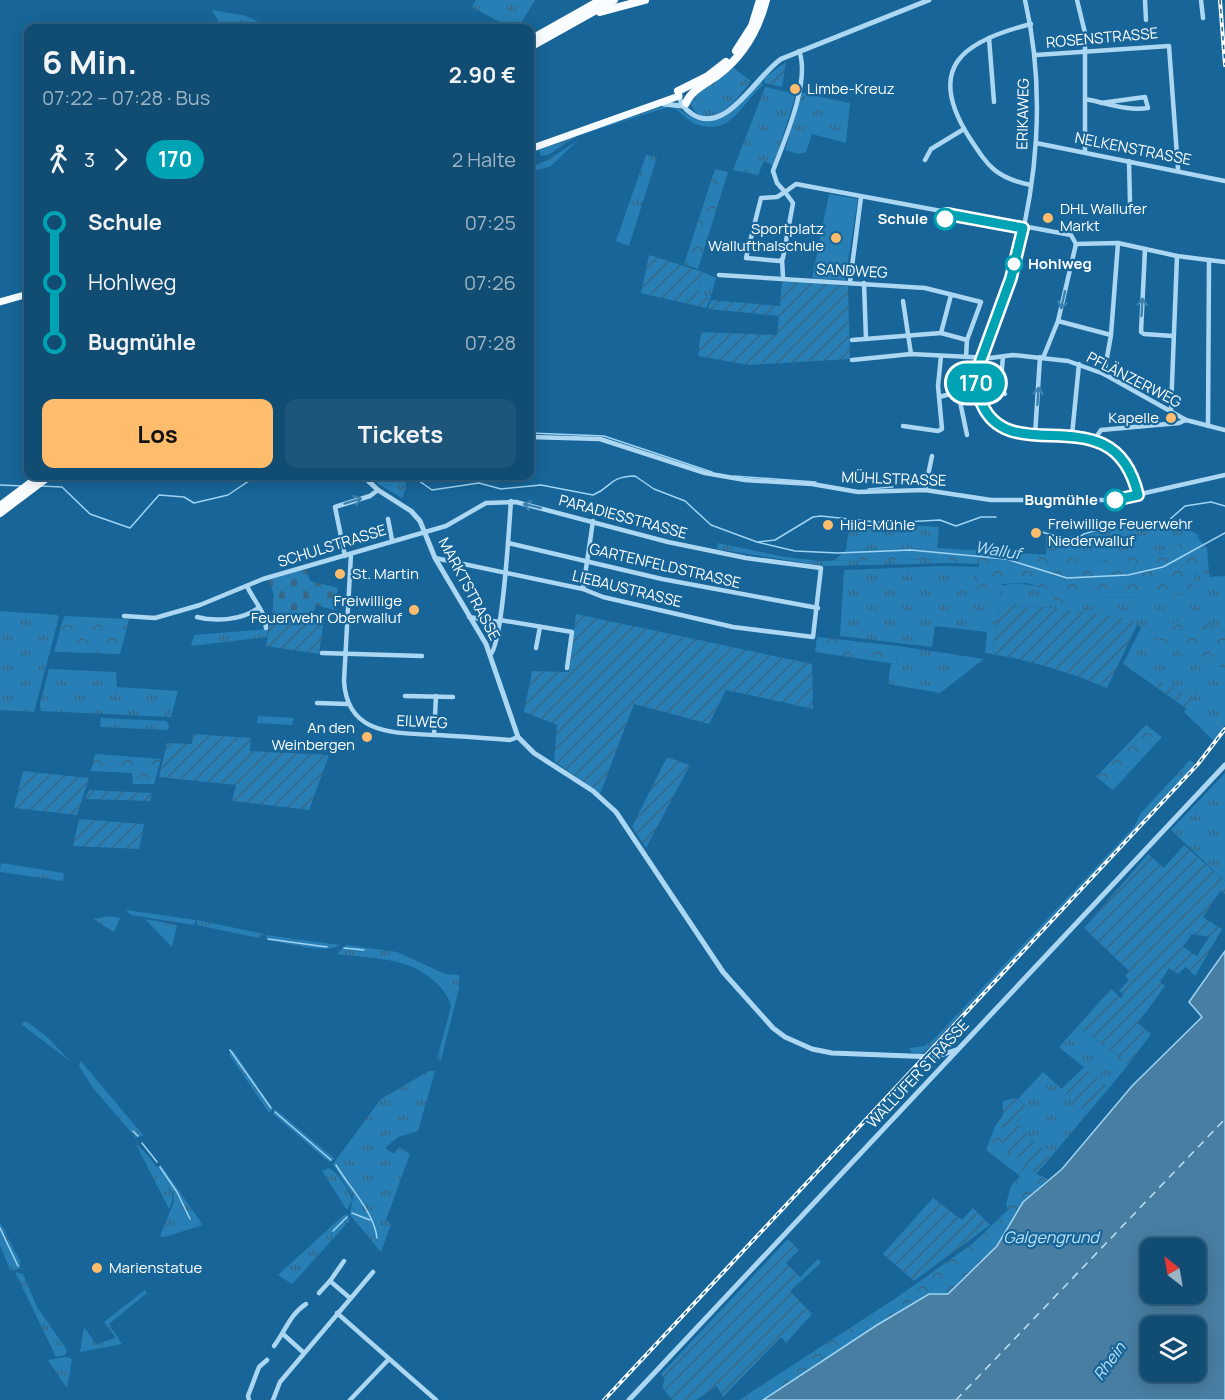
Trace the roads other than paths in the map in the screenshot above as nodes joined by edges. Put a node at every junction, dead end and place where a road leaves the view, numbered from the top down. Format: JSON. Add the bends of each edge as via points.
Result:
{"nodes":[{"id":1,"x":601,"y":0,"type":"edge"},
{"id":2,"x":614,"y":0,"type":"edge"},
{"id":3,"x":645,"y":0,"type":"edge"},
{"id":4,"x":760,"y":0,"type":"edge"},
{"id":5,"x":766,"y":0,"type":"edge"},
{"id":6,"x":929,"y":0,"type":"edge"},
{"id":7,"x":1025,"y":0,"type":"edge"},
{"id":8,"x":1077,"y":0,"type":"edge"},
{"id":9,"x":1145,"y":0,"type":"edge"},
{"id":10,"x":1201,"y":0,"type":"edge"},
{"id":11,"x":1203,"y":18,"type":"dead end"},
{"id":12,"x":1146,"y":20,"type":"dead end"},
{"id":13,"x":574,"y":22,"type":"junction"},
{"id":14,"x":1031,"y":24,"type":"junction"},
{"id":15,"x":534,"y":38,"type":"edge"},
{"id":16,"x":989,"y":38,"type":"junction"},
{"id":17,"x":534,"y":45,"type":"edge"},
{"id":18,"x":799,"y":51,"type":"junction"},
{"id":19,"x":1085,"y":51,"type":"junction"},
{"id":20,"x":1035,"y":55,"type":"junction"},
{"id":21,"x":711,"y":80,"type":"junction"},
{"id":22,"x":680,"y":94,"type":"junction"},
{"id":23,"x":1085,"y":99,"type":"junction"},
{"id":24,"x":994,"y":102,"type":"dead end"},
{"id":25,"x":1101,"y":103,"type":"junction"},
{"id":26,"x":656,"y":104,"type":"junction"},
{"id":27,"x":684,"y":104,"type":"junction"},
{"id":28,"x":627,"y":113,"type":"junction"},
{"id":29,"x":964,"y":129,"type":"junction"},
{"id":30,"x":1036,"y":143,"type":"junction"},
{"id":31,"x":534,"y":148,"type":"edge"},
{"id":32,"x":1085,"y":152,"type":"junction"},
{"id":33,"x":925,"y":160,"type":"dead end"},
{"id":34,"x":1130,"y":161,"type":"junction"},
{"id":35,"x":1178,"y":170,"type":"junction"},
{"id":36,"x":1225,"y":181,"type":"edge"},
{"id":37,"x":1031,"y":185,"type":"junction"},
{"id":38,"x":785,"y":192,"type":"junction"},
{"id":39,"x":861,"y":197,"type":"junction"},
{"id":40,"x":1130,"y":203,"type":"dead end"},
{"id":41,"x":1023,"y":228,"type":"junction"},
{"id":42,"x":1118,"y":243,"type":"junction"},
{"id":43,"x":1076,"y":244,"type":"junction"},
{"id":44,"x":1145,"y":249,"type":"junction"},
{"id":45,"x":1177,"y":256,"type":"junction"},
{"id":46,"x":782,"y":260,"type":"junction"},
{"id":47,"x":1209,"y":260,"type":"junction"},
{"id":48,"x":1225,"y":262,"type":"edge"},
{"id":49,"x":719,"y":275,"type":"dead end"},
{"id":50,"x":783,"y":277,"type":"dead end"},
{"id":51,"x":850,"y":282,"type":"junction"},
{"id":52,"x":864,"y":283,"type":"junction"},
{"id":53,"x":24,"y":295,"type":"edge"},
{"id":54,"x":951,"y":295,"type":"junction"},
{"id":55,"x":903,"y":301,"type":"dead end"},
{"id":56,"x":0,"y":302,"type":"edge"},
{"id":57,"x":1058,"y":321,"type":"junction"},
{"id":58,"x":941,"y":333,"type":"junction"},
{"id":59,"x":909,"y":334,"type":"junction"},
{"id":60,"x":1111,"y":335,"type":"junction"},
{"id":61,"x":1173,"y":336,"type":"junction"},
{"id":62,"x":866,"y":339,"type":"junction"},
{"id":63,"x":852,"y":340,"type":"dead end"},
{"id":64,"x":967,"y":340,"type":"junction"},
{"id":65,"x":911,"y":354,"type":"junction"},
{"id":66,"x":941,"y":356,"type":"junction"},
{"id":67,"x":966,"y":357,"type":"junction"},
{"id":68,"x":982,"y":357,"type":"junction"},
{"id":69,"x":1003,"y":357,"type":"junction"},
{"id":70,"x":1042,"y":357,"type":"junction"},
{"id":71,"x":852,"y":360,"type":"dead end"},
{"id":72,"x":1079,"y":364,"type":"junction"},
{"id":73,"x":1104,"y":374,"type":"junction"},
{"id":74,"x":1005,"y":394,"type":"dead end"},
{"id":75,"x":939,"y":396,"type":"junction"},
{"id":76,"x":1171,"y":410,"type":"junction"},
{"id":77,"x":1185,"y":420,"type":"junction"},
{"id":78,"x":903,"y":426,"type":"dead end"},
{"id":79,"x":1208,"y":426,"type":"junction"},
{"id":80,"x":1225,"y":430,"type":"edge"},
{"id":81,"x":967,"y":435,"type":"dead end"},
{"id":82,"x":1035,"y":435,"type":"junction"},
{"id":83,"x":1072,"y":435,"type":"junction"},
{"id":84,"x":534,"y":437,"type":"edge"},
{"id":85,"x":1094,"y":440,"type":"junction"},
{"id":86,"x":932,"y":456,"type":"dead end"},
{"id":87,"x":1225,"y":475,"type":"edge"},
{"id":88,"x":35,"y":480,"type":"edge"},
{"id":89,"x":45,"y":480,"type":"edge"},
{"id":90,"x":367,"y":480,"type":"edge"},
{"id":91,"x":925,"y":489,"type":"junction"},
{"id":92,"x":378,"y":490,"type":"junction"},
{"id":93,"x":1138,"y":495,"type":"junction"},
{"id":94,"x":510,"y":501,"type":"junction"},
{"id":95,"x":0,"y":506,"type":"edge"},
{"id":96,"x":0,"y":513,"type":"edge"},
{"id":97,"x":388,"y":519,"type":"dead end"},
{"id":98,"x":593,"y":521,"type":"junction"},
{"id":99,"x":425,"y":532,"type":"junction"},
{"id":100,"x":392,"y":540,"type":"junction"},
{"id":101,"x":508,"y":543,"type":"junction"},
{"id":102,"x":351,"y":554,"type":"junction"},
{"id":103,"x":345,"y":556,"type":"junction"},
{"id":104,"x":435,"y":558,"type":"junction"},
{"id":105,"x":588,"y":561,"type":"junction"},
{"id":106,"x":504,"y":573,"type":"junction"},
{"id":107,"x":247,"y":586,"type":"junction"},
{"id":108,"x":583,"y":590,"type":"junction"},
{"id":109,"x":258,"y":608,"type":"junction"},
{"id":110,"x":818,"y":608,"type":"junction"},
{"id":111,"x":124,"y":616,"type":"dead end"},
{"id":112,"x":197,"y":617,"type":"dead end"},
{"id":113,"x":469,"y":617,"type":"junction"},
{"id":114,"x":500,"y":621,"type":"junction"},
{"id":115,"x":540,"y":627,"type":"junction"},
{"id":116,"x":266,"y":628,"type":"dead end"},
{"id":117,"x":536,"y":648,"type":"dead end"},
{"id":118,"x":321,"y":654,"type":"dead end"},
{"id":119,"x":345,"y":655,"type":"junction"},
{"id":120,"x":489,"y":655,"type":"junction"},
{"id":121,"x":422,"y":657,"type":"dead end"},
{"id":122,"x":567,"y":668,"type":"dead end"},
{"id":123,"x":405,"y":696,"type":"dead end"},
{"id":124,"x":436,"y":696,"type":"junction"},
{"id":125,"x":453,"y":697,"type":"dead end"},
{"id":126,"x":317,"y":703,"type":"dead end"},
{"id":127,"x":348,"y":704,"type":"junction"},
{"id":128,"x":434,"y":735,"type":"junction"},
{"id":129,"x":518,"y":737,"type":"junction"},
{"id":130,"x":1225,"y":765,"type":"edge"},
{"id":131,"x":956,"y":1050,"type":"junction"},
{"id":132,"x":932,"y":1058,"type":"junction"},
{"id":133,"x":942,"y":1064,"type":"junction"},
{"id":134,"x":933,"y":1074,"type":"junction"},
{"id":135,"x":344,"y":1261,"type":"dead end"},
{"id":136,"x":372,"y":1272,"type":"dead end"},
{"id":137,"x":330,"y":1281,"type":"junction"},
{"id":138,"x":319,"y":1293,"type":"dead end"},
{"id":139,"x":350,"y":1298,"type":"junction"},
{"id":140,"x":306,"y":1304,"type":"dead end"},
{"id":141,"x":337,"y":1313,"type":"junction"},
{"id":142,"x":283,"y":1334,"type":"junction"},
{"id":143,"x":274,"y":1346,"type":"dead end"},
{"id":144,"x":304,"y":1353,"type":"junction"},
{"id":145,"x":267,"y":1360,"type":"dead end"},
{"id":146,"x":388,"y":1360,"type":"junction"},
{"id":147,"x":249,"y":1400,"type":"edge"},
{"id":148,"x":273,"y":1400,"type":"edge"},
{"id":149,"x":350,"y":1400,"type":"edge"},
{"id":150,"x":436,"y":1400,"type":"edge"},
{"id":151,"x":629,"y":1400,"type":"edge"}],
"edges":[{"from":1,"to":15,"type":"highway"},
{"from":2,"to":13,"type":"highway"},
{"from":3,"to":13,"type":"highway"},
{"from":4,"to":22,"type":"highway","via":[[752,26],[733,55]]},
{"from":5,"to":21,"type":"highway","via":[[749,43]]},
{"from":6,"to":18,"type":"street"},
{"from":7,"to":14,"type":"street","name":"ERIKAWEG"},
{"from":8,"to":19,"type":"street","via":[[1084,20]]},
{"from":9,"to":12,"type":"street"},
{"from":10,"to":11,"type":"street"},
{"from":13,"to":17,"type":"highway"},
{"from":14,"to":16,"type":"street"},
{"from":14,"to":20,"type":"street","name":"ERIKAWEG"},
{"from":16,"to":24,"type":"street"},
{"from":16,"to":29,"type":"street","via":[[966,51],[951,73],[950,98]]},
{"from":18,"to":27,"type":"street","via":[[767,69],[724,116],[705,119],[690,112]]},
{"from":18,"to":38,"type":"street","via":[[799,92],[773,171]]},
{"from":19,"to":20,"type":"street","name":"ROSENSTRASSE"},
{"from":19,"to":23,"type":"street"},
{"from":19,"to":35,"type":"street","name":"ROSENSTRASSE","via":[[1169,46]]},
{"from":20,"to":30,"type":"street","name":"ERIKAWEG"},
{"from":21,"to":22,"type":"highway"},
{"from":21,"to":27,"type":"highway"},
{"from":22,"to":26,"type":"main road"},
{"from":22,"to":27,"type":"street"},
{"from":22,"to":28,"type":"main road"},
{"from":23,"to":25,"type":"street"},
{"from":23,"to":32,"type":"street"},
{"from":25,"to":25,"type":"street","via":[[1134,110],[1148,108],[1143,97]]},
{"from":26,"to":27,"type":"street"},
{"from":26,"to":28,"type":"main road"},
{"from":28,"to":31,"type":"main road"},
{"from":29,"to":33,"type":"street","via":[[931,149]]},
{"from":29,"to":37,"type":"street","via":[[993,171]]},
{"from":30,"to":32,"type":"street","name":"NELKENSTRASSE"},
{"from":30,"to":37,"type":"street","name":"ERIKAWEG"},
{"from":32,"to":34,"type":"street","name":"NELKENSTRASSE"},
{"from":34,"to":35,"type":"street","name":"NELKENSTRASSE"},
{"from":34,"to":40,"type":"street"},
{"from":35,"to":36,"type":"street","name":"NELKENSTRASSE"},
{"from":37,"to":41,"type":"street","name":"ERIKAWEG"},
{"from":38,"to":39,"type":"street","via":[[794,184]]},
{"from":38,"to":46,"type":"street","via":[[792,200],[792,216]]},
{"from":38,"to":46,"type":"street","via":[[761,198],[744,254],[747,258]]},
{"from":39,"to":41,"type":"street"},
{"from":39,"to":51,"type":"street"},
{"from":41,"to":43,"type":"street","via":[[1071,235]]},
{"from":41,"to":68,"type":"street","name":"ERIKAWEG","via":[[1011,278]]},
{"from":42,"to":43,"type":"street"},
{"from":42,"to":44,"type":"street"},
{"from":42,"to":60,"type":"street"},
{"from":43,"to":57,"type":"street","one_way":true},
{"from":44,"to":45,"type":"street"},
{"from":61,"to":44,"type":"street","one_way":true,"via":[[1141,332]]},
{"from":45,"to":47,"type":"street"},
{"from":45,"to":61,"type":"street"},
{"from":46,"to":50,"type":"street"},
{"from":47,"to":48,"type":"street"},
{"from":47,"to":79,"type":"street"},
{"from":49,"to":51,"type":"street","name":"SANDWEG"},
{"from":51,"to":52,"type":"street","name":"SANDWEG"},
{"from":52,"to":54,"type":"street","name":"SANDWEG","via":[[925,288]]},
{"from":52,"to":62,"type":"street"},
{"from":53,"to":56,"type":"main road"},
{"from":54,"to":58,"type":"street"},
{"from":54,"to":64,"type":"street","name":"SANDWEG","via":[[981,302]]},
{"from":55,"to":59,"type":"street"},
{"from":57,"to":60,"type":"street"},
{"from":57,"to":70,"type":"street"},
{"from":58,"to":59,"type":"street"},
{"from":58,"to":64,"type":"street"},
{"from":59,"to":62,"type":"street"},
{"from":59,"to":65,"type":"street"},
{"from":60,"to":73,"type":"street"},
{"from":61,"to":76,"type":"street"},
{"from":62,"to":63,"type":"street"},
{"from":64,"to":67,"type":"street"},
{"from":65,"to":66,"type":"street","name":"PFLÄNZERWEG"},
{"from":65,"to":71,"type":"street","name":"PFLÄNZERWEG"},
{"from":66,"to":67,"type":"street","name":"PFLÄNZERWEG"},
{"from":66,"to":75,"type":"street"},
{"from":67,"to":68,"type":"street","name":"PFLÄNZERWEG"},
{"from":68,"to":69,"type":"street","name":"PFLÄNZERWEG"},
{"from":68,"to":82,"type":"street","name":"ERIKAWEG","via":[[976,382],[985,411],[1008,431]]},
{"from":69,"to":70,"type":"street","name":"PFLÄNZERWEG"},
{"from":69,"to":74,"type":"street","via":[[1000,389]]},
{"from":70,"to":72,"type":"street","name":"PFLÄNZERWEG"},
{"from":82,"to":70,"type":"street","one_way":true},
{"from":72,"to":73,"type":"street","name":"PFLÄNZERWEG"},
{"from":72,"to":83,"type":"street"},
{"from":73,"to":76,"type":"street","name":"PFLÄNZERWEG"},
{"from":75,"to":78,"type":"street","via":[[942,429]]},
{"from":75,"to":81,"type":"street","via":[[958,392]]},
{"from":76,"to":77,"type":"street","name":"PFLÄNZERWEG"},
{"from":77,"to":79,"type":"street","name":"PFLÄNZERWEG"},
{"from":77,"to":85,"type":"street","via":[[1101,430]]},
{"from":79,"to":80,"type":"street","name":"PFLÄNZERWEG"},
{"from":82,"to":83,"type":"street","name":"ERIKAWEG"},
{"from":83,"to":85,"type":"street","name":"ERIKAWEG"},
{"from":84,"to":91,"type":"street","name":"MÜHLSTRASSE","via":[[600,439],[705,473],[745,480],[812,484],[858,492]]},
{"from":85,"to":93,"type":"street","via":[[1124,461]]},
{"from":86,"to":91,"type":"street"},
{"from":87,"to":93,"type":"street","name":"MÜHLSTRASSE"},
{"from":88,"to":95,"type":"highway"},
{"from":89,"to":96,"type":"highway"},
{"from":90,"to":92,"type":"street","name":"MARKTSTRASSE"},
{"from":91,"to":93,"type":"street","name":"MÜHLSTRASSE","via":[[991,500],[1114,500]]},
{"from":92,"to":99,"type":"street","name":"MARKTSTRASSE","via":[[416,515]]},
{"from":103,"to":92,"type":"street","one_way":true,"via":[[335,507]]},
{"from":98,"to":94,"type":"street","name":"PARADIESSTRASSE","one_way":true},
{"from":94,"to":99,"type":"street","name":"PARADIESSTRASSE","via":[[486,503],[446,526]]},
{"from":94,"to":101,"type":"street"},
{"from":97,"to":100,"type":"street"},
{"from":98,"to":105,"type":"street"},
{"from":98,"to":110,"type":"street","name":"PARADIESSTRASSE","via":[[668,542],[821,568]]},
{"from":99,"to":100,"type":"street","name":"SCHULSTRASSE"},
{"from":99,"to":104,"type":"street","name":"MARKTSTRASSE"},
{"from":100,"to":102,"type":"street","name":"SCHULSTRASSE"},
{"from":101,"to":105,"type":"street","name":"GARTENFELDSTRASSE"},
{"from":101,"to":106,"type":"street"},
{"from":102,"to":103,"type":"street","name":"SCHULSTRASSE"},
{"from":102,"to":119,"type":"street"},
{"from":103,"to":107,"type":"street","name":"SCHULSTRASSE"},
{"from":104,"to":106,"type":"street","name":"LIEBAUSTRASSE"},
{"from":104,"to":113,"type":"street","name":"MARKTSTRASSE"},
{"from":105,"to":108,"type":"street"},
{"from":105,"to":110,"type":"street","name":"GARTENFELDSTRASSE"},
{"from":106,"to":108,"type":"street","name":"LIEBAUSTRASSE"},
{"from":106,"to":114,"type":"street"},
{"from":107,"to":109,"type":"street"},
{"from":107,"to":111,"type":"street","name":"SCHULSTRASSE","via":[[155,618]]},
{"from":108,"to":110,"type":"street","name":"LIEBAUSTRASSE","via":[[733,627],[813,637]]},
{"from":109,"to":112,"type":"street","via":[[249,614],[216,621]]},
{"from":109,"to":116,"type":"street"},
{"from":113,"to":114,"type":"street"},
{"from":113,"to":120,"type":"street","name":"MARKTSTRASSE"},
{"from":114,"to":115,"type":"street"},
{"from":114,"to":120,"type":"street","via":[[495,648]]},
{"from":115,"to":117,"type":"street"},
{"from":115,"to":122,"type":"street","via":[[572,632]]},
{"from":118,"to":119,"type":"street"},
{"from":119,"to":121,"type":"street"},
{"from":119,"to":127,"type":"street","via":[[344,690]]},
{"from":120,"to":129,"type":"street","name":"MARKTSTRASSE"},
{"from":123,"to":124,"type":"street"},
{"from":124,"to":125,"type":"street"},
{"from":124,"to":128,"type":"street"},
{"from":126,"to":127,"type":"street"},
{"from":127,"to":128,"type":"street","name":"EILWEG","via":[[363,721],[379,730]]},
{"from":128,"to":129,"type":"street","name":"EILWEG","via":[[510,740]]},
{"from":129,"to":132,"type":"street","name":"MARKTSTRASSE","via":[[534,753],[604,800],[622,820],[723,972],[773,1028],[804,1047],[824,1052]]},
{"from":130,"to":131,"type":"street","name":"WALLUFER STRASSE"},
{"from":131,"to":132,"type":"street"},
{"from":131,"to":133,"type":"street","name":"WALLUFER STRASSE"},
{"from":132,"to":133,"type":"street"},
{"from":132,"to":134,"type":"street"},
{"from":133,"to":134,"type":"street","name":"WALLUFER STRASSE"},
{"from":134,"to":151,"type":"street","name":"WALLUFER STRASSE"},
{"from":135,"to":137,"type":"street"},
{"from":136,"to":139,"type":"street"},
{"from":137,"to":138,"type":"street"},
{"from":137,"to":139,"type":"street"},
{"from":139,"to":141,"type":"street"},
{"from":140,"to":142,"type":"street"},
{"from":141,"to":144,"type":"street"},
{"from":141,"to":146,"type":"street"},
{"from":142,"to":143,"type":"street"},
{"from":142,"to":144,"type":"street"},
{"from":144,"to":148,"type":"street","via":[[280,1382]]},
{"from":145,"to":147,"type":"street","via":[[259,1367]]},
{"from":146,"to":149,"type":"street"},
{"from":146,"to":150,"type":"street"}]}
